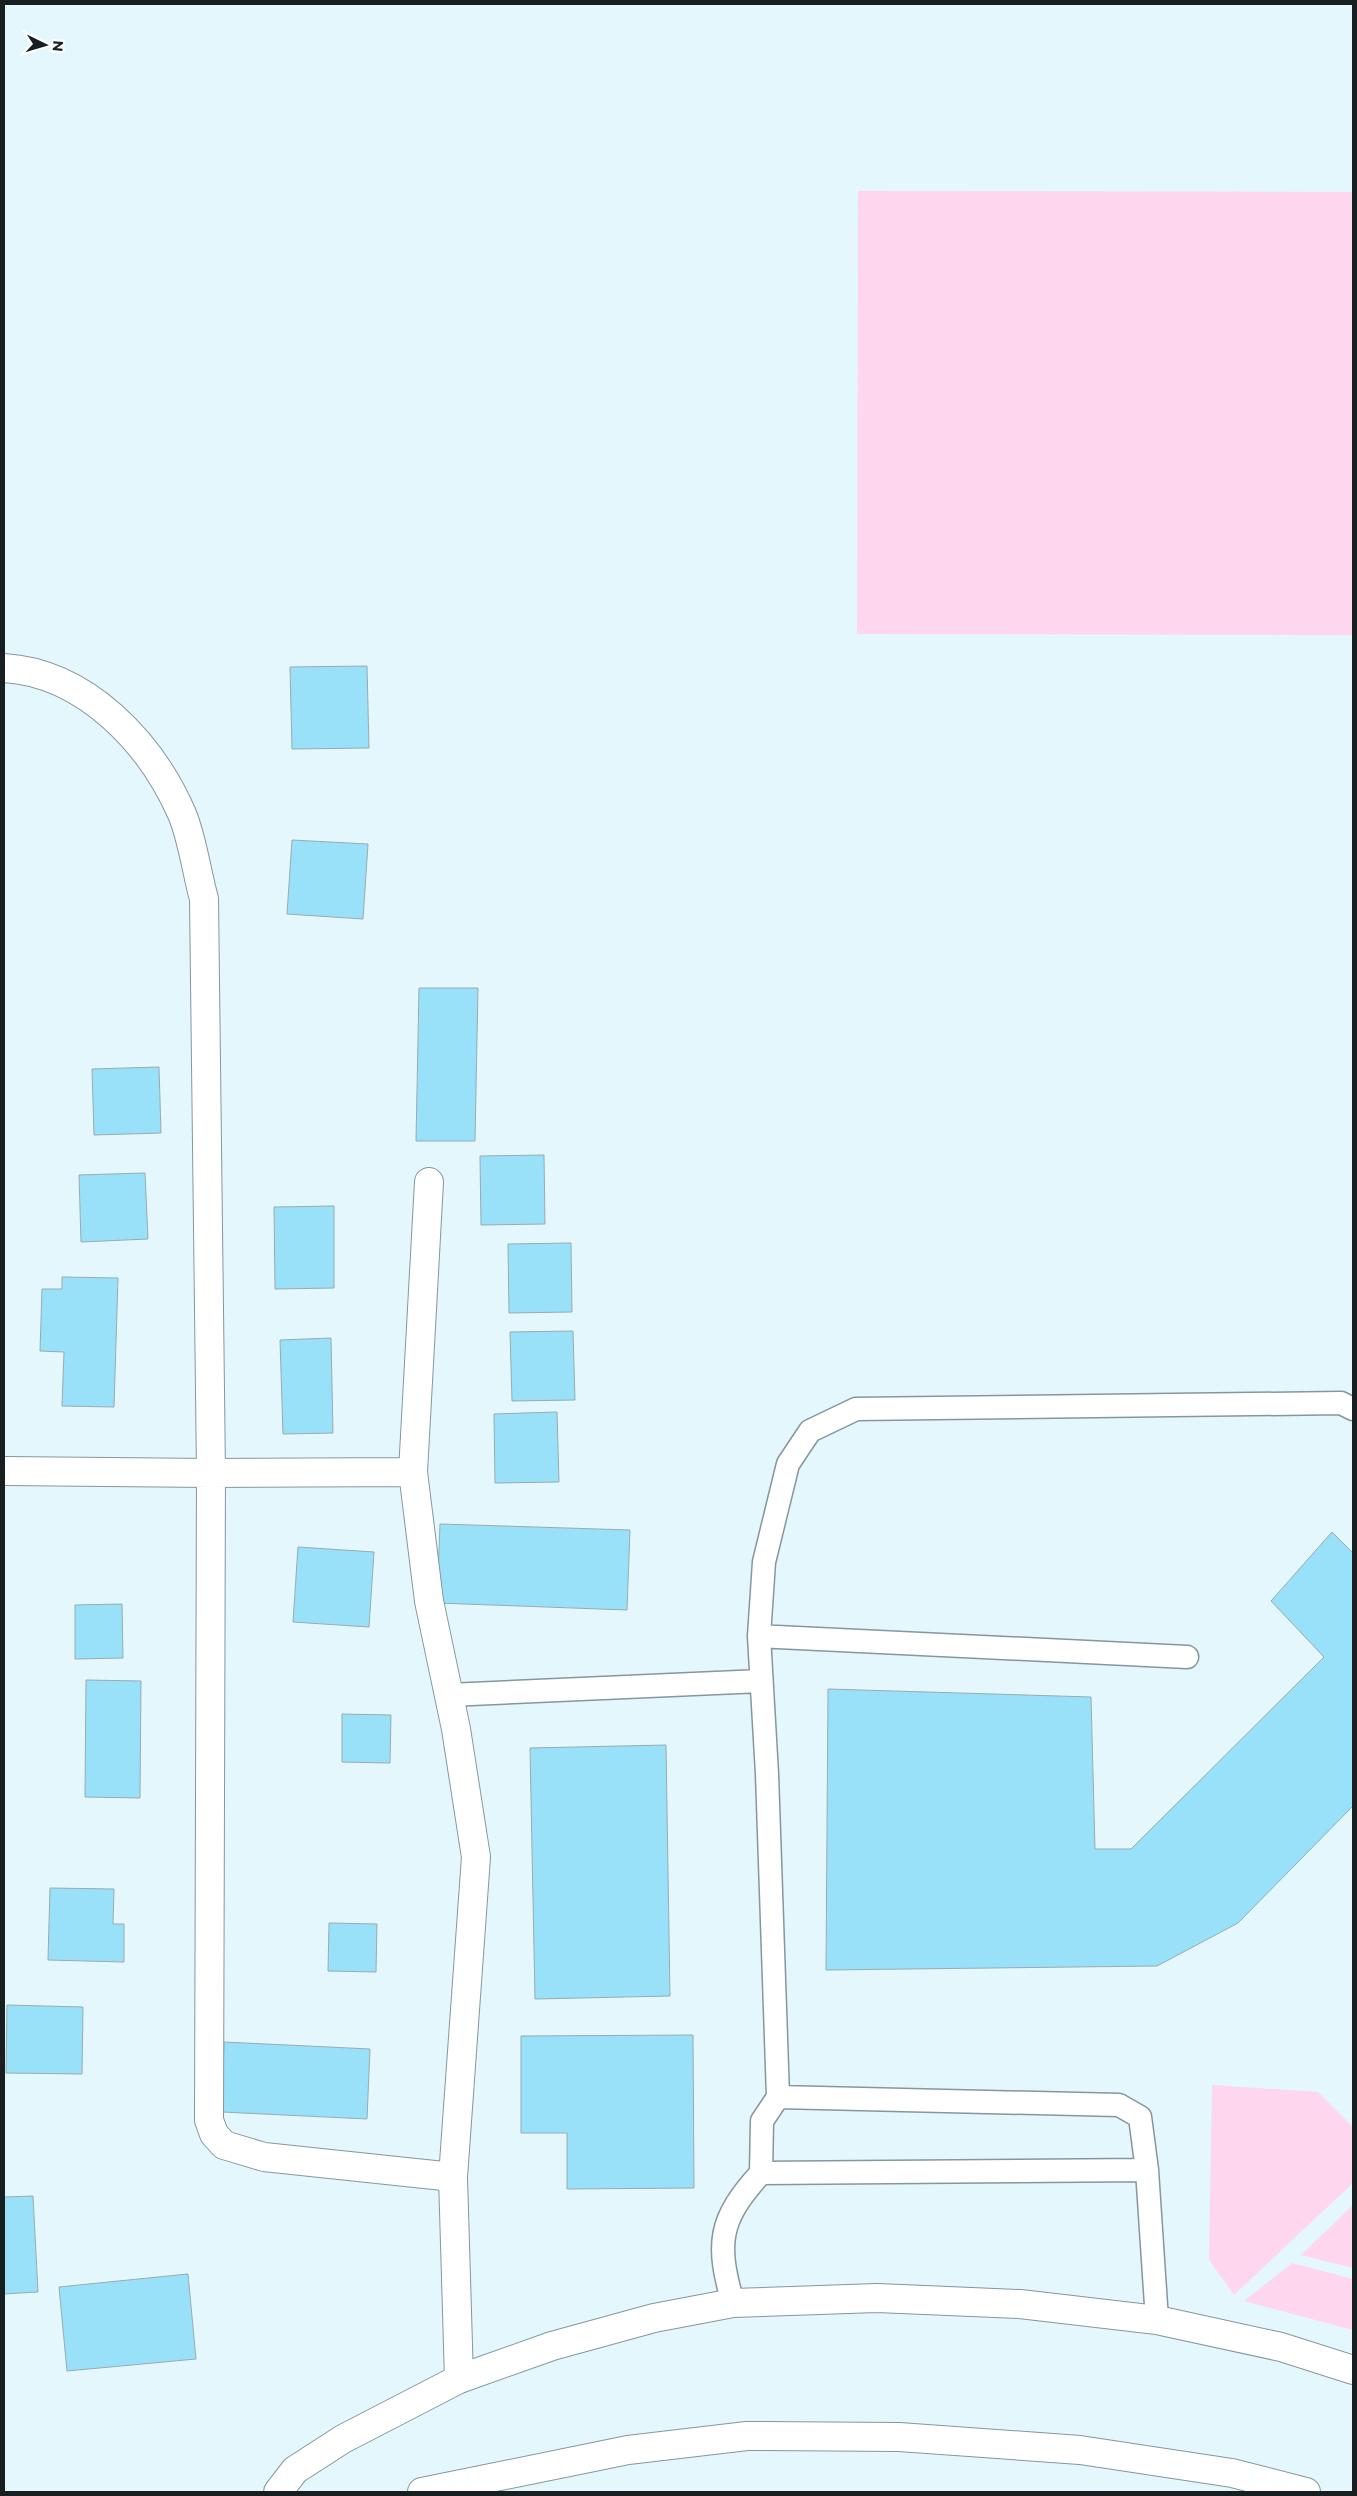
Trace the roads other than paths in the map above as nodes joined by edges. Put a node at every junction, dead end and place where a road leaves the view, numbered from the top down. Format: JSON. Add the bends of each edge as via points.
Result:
{"nodes":[{"id":1,"x":4,"y":668,"type":"edge"},
{"id":2,"x":429,"y":1182,"type":"dead end"},
{"id":3,"x":1353,"y":1409,"type":"edge"},
{"id":4,"x":4,"y":1471,"type":"edge"},
{"id":5,"x":413,"y":1472,"type":"junction"},
{"id":6,"x":211,"y":1473,"type":"junction"},
{"id":7,"x":759,"y":1636,"type":"junction"},
{"id":8,"x":1187,"y":1657,"type":"dead end"},
{"id":9,"x":761,"y":1681,"type":"junction"},
{"id":10,"x":449,"y":1695,"type":"junction"},
{"id":11,"x":778,"y":2097,"type":"junction"},
{"id":12,"x":1147,"y":2170,"type":"junction"},
{"id":13,"x":761,"y":2173,"type":"junction"},
{"id":14,"x":453,"y":2177,"type":"junction"},
{"id":15,"x":733,"y":2304,"type":"junction"},
{"id":16,"x":1157,"y":2320,"type":"junction"},
{"id":17,"x":1353,"y":2370,"type":"edge"},
{"id":18,"x":459,"y":2380,"type":"junction"},
{"id":19,"x":278,"y":2492,"type":"edge"},
{"id":20,"x":422,"y":2492,"type":"edge"},
{"id":21,"x":1306,"y":2492,"type":"edge"}],
"edges":[{"from":1,"to":6,"type":"street","via":[[28,670],[91,698],[146,750],[183,815],[204,899]]},
{"from":2,"to":5,"type":"street"},
{"from":3,"to":7,"type":"lane","via":[[1341,1403],[856,1409],[810,1431],[788,1464],[764,1562]]},
{"from":4,"to":6,"type":"street"},
{"from":5,"to":6,"type":"street"},
{"from":5,"to":10,"type":"street","via":[[429,1601]]},
{"from":6,"to":14,"type":"street","via":[[209,2120],[214,2134],[224,2145],[264,2158]]},
{"from":7,"to":8,"type":"lane"},
{"from":7,"to":9,"type":"lane"},
{"from":9,"to":10,"type":"lane"},
{"from":9,"to":11,"type":"lane"},
{"from":10,"to":14,"type":"street","via":[[476,1857]]},
{"from":11,"to":12,"type":"lane","via":[[1119,2106],[1140,2116]]},
{"from":11,"to":13,"type":"lane","via":[[762,2120]]},
{"from":12,"to":13,"type":"lane"},
{"from":12,"to":16,"type":"lane"},
{"from":13,"to":15,"type":"lane","via":[[740,2196],[726,2225],[723,2268]]},
{"from":14,"to":18,"type":"street"},
{"from":15,"to":16,"type":"street","via":[[877,2298],[1020,2304]]},
{"from":15,"to":18,"type":"street","via":[[654,2318],[552,2346]]},
{"from":16,"to":17,"type":"street","via":[[1282,2347]]},
{"from":18,"to":19,"type":"street","via":[[343,2439],[295,2470]]},
{"from":20,"to":21,"type":"street","via":[[628,2450],[746,2436],[900,2437],[1080,2450],[1232,2472]]}]}
